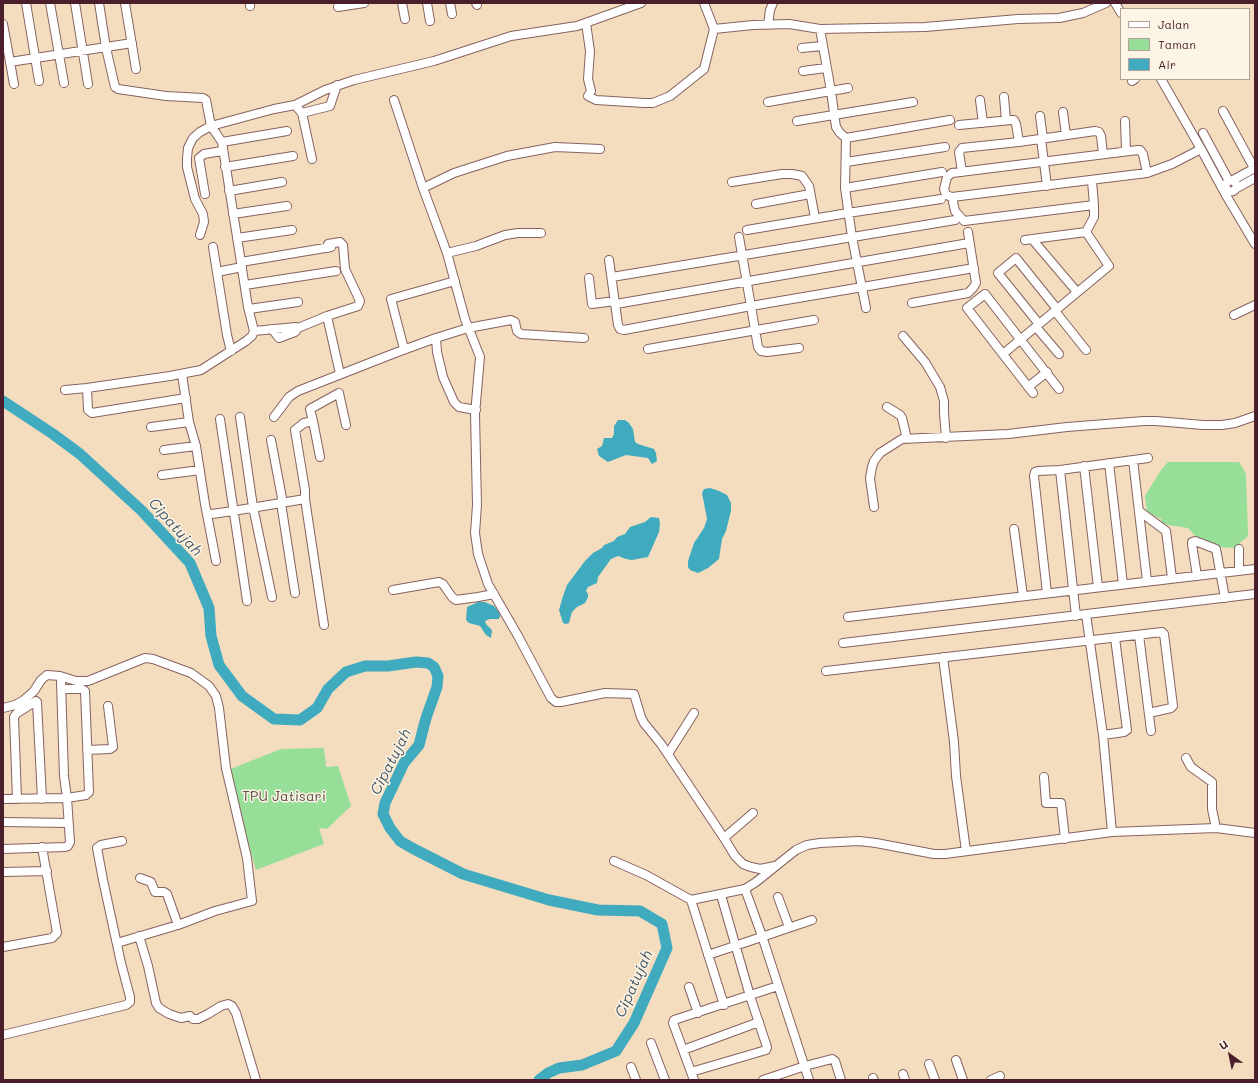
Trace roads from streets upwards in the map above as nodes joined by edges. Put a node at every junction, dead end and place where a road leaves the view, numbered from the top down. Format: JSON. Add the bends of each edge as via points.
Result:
{"nodes":[{"id":1,"x":26,"y":3,"type":"edge"},
{"id":2,"x":50,"y":3,"type":"edge"},
{"id":3,"x":75,"y":3,"type":"edge"},
{"id":4,"x":99,"y":3,"type":"edge"},
{"id":5,"x":125,"y":3,"type":"edge"},
{"id":6,"x":364,"y":3,"type":"edge"},
{"id":7,"x":402,"y":3,"type":"edge"},
{"id":8,"x":427,"y":3,"type":"edge"},
{"id":9,"x":450,"y":3,"type":"edge"},
{"id":10,"x":641,"y":3,"type":"edge"},
{"id":11,"x":704,"y":3,"type":"edge"},
{"id":12,"x":773,"y":3,"type":"edge"},
{"id":13,"x":1106,"y":3,"type":"edge"},
{"id":14,"x":1115,"y":3,"type":"edge"},
{"id":15,"x":348,"y":4,"type":"edge"},
{"id":16,"x":338,"y":7,"type":"dead end"},
{"id":17,"x":1120,"y":12,"type":"edge"},
{"id":18,"x":452,"y":14,"type":"dead end"},
{"id":19,"x":405,"y":19,"type":"dead end"},
{"id":20,"x":430,"y":21,"type":"dead end"},
{"id":21,"x":586,"y":23,"type":"junction"},
{"id":22,"x":3,"y":24,"type":"edge"},
{"id":23,"x":768,"y":25,"type":"junction"},
{"id":24,"x":714,"y":29,"type":"junction"},
{"id":25,"x":820,"y":29,"type":"junction"},
{"id":26,"x":132,"y":43,"type":"junction"},
{"id":27,"x":822,"y":46,"type":"junction"},
{"id":28,"x":106,"y":48,"type":"junction"},
{"id":29,"x":802,"y":48,"type":"dead end"},
{"id":30,"x":82,"y":51,"type":"junction"},
{"id":31,"x":59,"y":54,"type":"junction"},
{"id":32,"x":35,"y":58,"type":"junction"},
{"id":33,"x":10,"y":62,"type":"junction"},
{"id":34,"x":826,"y":68,"type":"junction"},
{"id":35,"x":136,"y":69,"type":"dead end"},
{"id":36,"x":803,"y":71,"type":"dead end"},
{"id":37,"x":1162,"y":80,"type":"edge"},
{"id":38,"x":39,"y":81,"type":"dead end"},
{"id":39,"x":64,"y":83,"type":"dead end"},
{"id":40,"x":14,"y":84,"type":"dead end"},
{"id":41,"x":88,"y":84,"type":"dead end"},
{"id":42,"x":337,"y":85,"type":"junction"},
{"id":43,"x":848,"y":88,"type":"dead end"},
{"id":44,"x":831,"y":91,"type":"junction"},
{"id":45,"x":1004,"y":97,"type":"dead end"},
{"id":46,"x":394,"y":100,"type":"dead end"},
{"id":47,"x":980,"y":100,"type":"dead end"},
{"id":48,"x":768,"y":102,"type":"dead end"},
{"id":49,"x":913,"y":102,"type":"dead end"},
{"id":50,"x":295,"y":105,"type":"junction"},
{"id":51,"x":1223,"y":111,"type":"dead end"},
{"id":52,"x":1063,"y":112,"type":"dead end"},
{"id":53,"x":302,"y":113,"type":"junction"},
{"id":54,"x":835,"y":116,"type":"junction"},
{"id":55,"x":1040,"y":116,"type":"dead end"},
{"id":56,"x":950,"y":120,"type":"dead end"},
{"id":57,"x":1006,"y":120,"type":"junction"},
{"id":58,"x":797,"y":121,"type":"dead end"},
{"id":59,"x":1125,"y":121,"type":"dead end"},
{"id":60,"x":983,"y":123,"type":"junction"},
{"id":61,"x":211,"y":126,"type":"junction"},
{"id":62,"x":958,"y":126,"type":"dead end"},
{"id":63,"x":287,"y":131,"type":"dead end"},
{"id":64,"x":1203,"y":133,"type":"dead end"},
{"id":65,"x":1066,"y":135,"type":"junction"},
{"id":66,"x":846,"y":138,"type":"junction"},
{"id":67,"x":1042,"y":139,"type":"junction"},
{"id":68,"x":222,"y":142,"type":"junction"},
{"id":69,"x":1019,"y":142,"type":"junction"},
{"id":70,"x":945,"y":147,"type":"dead end"},
{"id":71,"x":600,"y":148,"type":"dead end"},
{"id":72,"x":1201,"y":149,"type":"junction"},
{"id":73,"x":222,"y":151,"type":"junction"},
{"id":74,"x":1126,"y":151,"type":"junction"},
{"id":75,"x":1103,"y":154,"type":"junction"},
{"id":76,"x":293,"y":156,"type":"dead end"},
{"id":77,"x":312,"y":159,"type":"dead end"},
{"id":78,"x":846,"y":162,"type":"junction"},
{"id":79,"x":1044,"y":162,"type":"junction"},
{"id":80,"x":225,"y":167,"type":"junction"},
{"id":81,"x":1255,"y":168,"type":"edge"},
{"id":82,"x":942,"y":172,"type":"dead end"},
{"id":83,"x":962,"y":172,"type":"junction"},
{"id":84,"x":1148,"y":173,"type":"junction"},
{"id":85,"x":1255,"y":178,"type":"edge"},
{"id":86,"x":1092,"y":181,"type":"junction"},
{"id":87,"x":282,"y":182,"type":"dead end"},
{"id":88,"x":732,"y":182,"type":"dead end"},
{"id":89,"x":1047,"y":186,"type":"junction"},
{"id":90,"x":1229,"y":186,"type":"junction"},
{"id":91,"x":423,"y":188,"type":"junction"},
{"id":92,"x":845,"y":188,"type":"junction"},
{"id":93,"x":229,"y":191,"type":"junction"},
{"id":94,"x":205,"y":194,"type":"dead end"},
{"id":95,"x":810,"y":194,"type":"junction"},
{"id":96,"x":952,"y":197,"type":"junction"},
{"id":97,"x":941,"y":199,"type":"dead end"},
{"id":98,"x":756,"y":204,"type":"dead end"},
{"id":99,"x":1094,"y":205,"type":"junction"},
{"id":100,"x":287,"y":206,"type":"dead end"},
{"id":101,"x":848,"y":213,"type":"junction"},
{"id":102,"x":233,"y":214,"type":"junction"},
{"id":103,"x":815,"y":218,"type":"junction"},
{"id":104,"x":955,"y":220,"type":"dead end"},
{"id":105,"x":292,"y":230,"type":"dead end"},
{"id":106,"x":747,"y":230,"type":"dead end"},
{"id":107,"x":968,"y":232,"type":"dead end"},
{"id":108,"x":1086,"y":232,"type":"junction"},
{"id":109,"x":541,"y":233,"type":"dead end"},
{"id":110,"x":200,"y":235,"type":"dead end"},
{"id":111,"x":739,"y":237,"type":"dead end"},
{"id":112,"x":852,"y":237,"type":"junction"},
{"id":113,"x":237,"y":238,"type":"junction"},
{"id":114,"x":970,"y":243,"type":"junction"},
{"id":115,"x":1255,"y":244,"type":"edge"},
{"id":116,"x":214,"y":248,"type":"dead end"},
{"id":117,"x":447,"y":253,"type":"junction"},
{"id":118,"x":742,"y":255,"type":"junction"},
{"id":119,"x":609,"y":260,"type":"dead end"},
{"id":120,"x":857,"y":261,"type":"junction"},
{"id":121,"x":242,"y":265,"type":"junction"},
{"id":122,"x":974,"y":268,"type":"junction"},
{"id":123,"x":336,"y":271,"type":"dead end"},
{"id":124,"x":217,"y":272,"type":"junction"},
{"id":125,"x":612,"y":277,"type":"junction"},
{"id":126,"x":589,"y":278,"type":"dead end"},
{"id":127,"x":455,"y":281,"type":"junction"},
{"id":128,"x":747,"y":281,"type":"junction"},
{"id":129,"x":245,"y":285,"type":"junction"},
{"id":130,"x":862,"y":286,"type":"junction"},
{"id":131,"x":1077,"y":292,"type":"junction"},
{"id":132,"x":298,"y":302,"type":"dead end"},
{"id":133,"x":615,"y":303,"type":"junction"},
{"id":134,"x":912,"y":303,"type":"dead end"},
{"id":135,"x":1255,"y":305,"type":"edge"},
{"id":136,"x":751,"y":306,"type":"junction"},
{"id":137,"x":866,"y":308,"type":"dead end"},
{"id":138,"x":249,"y":309,"type":"junction"},
{"id":139,"x":1056,"y":310,"type":"junction"},
{"id":140,"x":327,"y":316,"type":"junction"},
{"id":141,"x":1234,"y":316,"type":"dead end"},
{"id":142,"x":814,"y":320,"type":"dead end"},
{"id":143,"x":1037,"y":325,"type":"junction"},
{"id":144,"x":468,"y":328,"type":"junction"},
{"id":145,"x":254,"y":331,"type":"junction"},
{"id":146,"x":755,"y":331,"type":"junction"},
{"id":147,"x":903,"y":336,"type":"dead end"},
{"id":148,"x":436,"y":338,"type":"junction"},
{"id":149,"x":584,"y":338,"type":"dead end"},
{"id":150,"x":1021,"y":339,"type":"junction"},
{"id":151,"x":799,"y":348,"type":"dead end"},
{"id":152,"x":404,"y":349,"type":"junction"},
{"id":153,"x":648,"y":349,"type":"dead end"},
{"id":154,"x":1086,"y":350,"type":"dead end"},
{"id":155,"x":231,"y":351,"type":"junction"},
{"id":156,"x":1003,"y":354,"type":"junction"},
{"id":157,"x":1059,"y":354,"type":"dead end"},
{"id":158,"x":1047,"y":372,"type":"junction"},
{"id":159,"x":182,"y":374,"type":"junction"},
{"id":160,"x":340,"y":374,"type":"junction"},
{"id":161,"x":87,"y":388,"type":"junction"},
{"id":162,"x":1059,"y":388,"type":"dead end"},
{"id":163,"x":65,"y":390,"type":"dead end"},
{"id":164,"x":186,"y":398,"type":"junction"},
{"id":165,"x":886,"y":407,"type":"dead end"},
{"id":166,"x":476,"y":410,"type":"junction"},
{"id":167,"x":1255,"y":416,"type":"edge"},
{"id":168,"x":240,"y":417,"type":"dead end"},
{"id":169,"x":274,"y":417,"type":"dead end"},
{"id":170,"x":220,"y":419,"type":"dead end"},
{"id":171,"x":313,"y":421,"type":"junction"},
{"id":172,"x":189,"y":422,"type":"junction"},
{"id":173,"x":346,"y":425,"type":"dead end"},
{"id":174,"x":151,"y":427,"type":"dead end"},
{"id":175,"x":946,"y":438,"type":"junction"},
{"id":176,"x":907,"y":439,"type":"junction"},
{"id":177,"x":271,"y":440,"type":"dead end"},
{"id":178,"x":196,"y":446,"type":"junction"},
{"id":179,"x":164,"y":450,"type":"dead end"},
{"id":180,"x":320,"y":456,"type":"dead end"},
{"id":181,"x":1148,"y":458,"type":"dead end"},
{"id":182,"x":1134,"y":460,"type":"junction"},
{"id":183,"x":1109,"y":463,"type":"junction"},
{"id":184,"x":1084,"y":466,"type":"junction"},
{"id":185,"x":200,"y":470,"type":"junction"},
{"id":186,"x":1060,"y":470,"type":"junction"},
{"id":187,"x":162,"y":475,"type":"dead end"},
{"id":188,"x":305,"y":499,"type":"junction"},
{"id":189,"x":280,"y":503,"type":"junction"},
{"id":190,"x":253,"y":507,"type":"junction"},
{"id":191,"x":874,"y":507,"type":"dead end"},
{"id":192,"x":233,"y":511,"type":"junction"},
{"id":193,"x":1139,"y":511,"type":"junction"},
{"id":194,"x":207,"y":513,"type":"junction"},
{"id":195,"x":1014,"y":529,"type":"dead end"},
{"id":196,"x":1239,"y":549,"type":"dead end"},
{"id":197,"x":216,"y":561,"type":"dead end"},
{"id":198,"x":1255,"y":569,"type":"edge"},
{"id":199,"x":1239,"y":571,"type":"junction"},
{"id":200,"x":1220,"y":573,"type":"junction"},
{"id":201,"x":1197,"y":576,"type":"junction"},
{"id":202,"x":1172,"y":578,"type":"junction"},
{"id":203,"x":1147,"y":581,"type":"junction"},
{"id":204,"x":1123,"y":584,"type":"junction"},
{"id":205,"x":1098,"y":587,"type":"junction"},
{"id":206,"x":393,"y":590,"type":"dead end"},
{"id":207,"x":1073,"y":590,"type":"junction"},
{"id":208,"x":295,"y":593,"type":"dead end"},
{"id":209,"x":1048,"y":593,"type":"junction"},
{"id":210,"x":494,"y":594,"type":"junction"},
{"id":211,"x":1255,"y":594,"type":"edge"},
{"id":212,"x":1023,"y":596,"type":"junction"},
{"id":213,"x":272,"y":597,"type":"dead end"},
{"id":214,"x":1224,"y":598,"type":"junction"},
{"id":215,"x":247,"y":601,"type":"dead end"},
{"id":216,"x":1086,"y":614,"type":"junction"},
{"id":217,"x":1076,"y":616,"type":"junction"},
{"id":218,"x":848,"y":617,"type":"dead end"},
{"id":219,"x":324,"y":625,"type":"dead end"},
{"id":220,"x":1139,"y":635,"type":"junction"},
{"id":221,"x":1115,"y":638,"type":"junction"},
{"id":222,"x":1089,"y":641,"type":"junction"},
{"id":223,"x":843,"y":643,"type":"dead end"},
{"id":224,"x":943,"y":657,"type":"junction"},
{"id":225,"x":826,"y":671,"type":"dead end"},
{"id":226,"x":108,"y":706,"type":"dead end"},
{"id":227,"x":3,"y":708,"type":"edge"},
{"id":228,"x":694,"y":713,"type":"dead end"},
{"id":229,"x":1149,"y":713,"type":"junction"},
{"id":230,"x":1151,"y":731,"type":"dead end"},
{"id":231,"x":1102,"y":735,"type":"junction"},
{"id":232,"x":87,"y":750,"type":"junction"},
{"id":233,"x":668,"y":754,"type":"junction"},
{"id":234,"x":1186,"y":758,"type":"dead end"},
{"id":235,"x":1044,"y":777,"type":"dead end"},
{"id":236,"x":67,"y":798,"type":"junction"},
{"id":237,"x":3,"y":799,"type":"edge"},
{"id":238,"x":17,"y":799,"type":"junction"},
{"id":239,"x":42,"y":799,"type":"junction"},
{"id":240,"x":753,"y":813,"type":"dead end"},
{"id":241,"x":3,"y":822,"type":"edge"},
{"id":242,"x":68,"y":823,"type":"junction"},
{"id":243,"x":1216,"y":828,"type":"junction"},
{"id":244,"x":1112,"y":832,"type":"junction"},
{"id":245,"x":1255,"y":833,"type":"edge"},
{"id":246,"x":724,"y":838,"type":"junction"},
{"id":247,"x":1065,"y":839,"type":"junction"},
{"id":248,"x":122,"y":841,"type":"dead end"},
{"id":249,"x":42,"y":847,"type":"junction"},
{"id":250,"x":3,"y":848,"type":"edge"},
{"id":251,"x":966,"y":851,"type":"junction"},
{"id":252,"x":614,"y":861,"type":"dead end"},
{"id":253,"x":775,"y":866,"type":"junction"},
{"id":254,"x":47,"y":871,"type":"junction"},
{"id":255,"x":3,"y":872,"type":"edge"},
{"id":256,"x":140,"y":878,"type":"dead end"},
{"id":257,"x":745,"y":889,"type":"junction"},
{"id":258,"x":721,"y":895,"type":"junction"},
{"id":259,"x":778,"y":897,"type":"dead end"},
{"id":260,"x":691,"y":900,"type":"junction"},
{"id":261,"x":812,"y":920,"type":"dead end"},
{"id":262,"x":178,"y":925,"type":"junction"},
{"id":263,"x":789,"y":927,"type":"junction"},
{"id":264,"x":139,"y":936,"type":"junction"},
{"id":265,"x":762,"y":936,"type":"junction"},
{"id":266,"x":117,"y":942,"type":"junction"},
{"id":267,"x":734,"y":946,"type":"junction"},
{"id":268,"x":3,"y":947,"type":"edge"},
{"id":269,"x":708,"y":955,"type":"junction"},
{"id":270,"x":778,"y":986,"type":"junction"},
{"id":271,"x":689,"y":987,"type":"dead end"},
{"id":272,"x":750,"y":996,"type":"junction"},
{"id":273,"x":724,"y":1005,"type":"junction"},
{"id":274,"x":698,"y":1013,"type":"junction"},
{"id":275,"x":759,"y":1022,"type":"junction"},
{"id":276,"x":3,"y":1035,"type":"edge"},
{"id":277,"x":651,"y":1043,"type":"dead end"},
{"id":278,"x":683,"y":1050,"type":"junction"},
{"id":279,"x":956,"y":1060,"type":"dead end"},
{"id":280,"x":929,"y":1064,"type":"dead end"},
{"id":281,"x":805,"y":1066,"type":"junction"},
{"id":282,"x":631,"y":1067,"type":"dead end"},
{"id":283,"x":693,"y":1076,"type":"edge"},
{"id":284,"x":1000,"y":1076,"type":"dead end"},
{"id":285,"x":256,"y":1080,"type":"edge"},
{"id":286,"x":636,"y":1080,"type":"edge"},
{"id":287,"x":665,"y":1080,"type":"edge"},
{"id":288,"x":763,"y":1080,"type":"edge"},
{"id":289,"x":809,"y":1080,"type":"edge"},
{"id":290,"x":841,"y":1080,"type":"edge"},
{"id":291,"x":935,"y":1080,"type":"edge"},
{"id":292,"x":963,"y":1080,"type":"edge"},
{"id":293,"x":990,"y":1080,"type":"edge"}],
"edges":[{"from":1,"to":32,"type":"street"},
{"from":2,"to":31,"type":"street"},
{"from":3,"to":30,"type":"street"},
{"from":4,"to":28,"type":"street"},
{"from":5,"to":26,"type":"street"},
{"from":6,"to":15,"type":"street"},
{"from":7,"to":19,"type":"street"},
{"from":8,"to":20,"type":"street"},
{"from":9,"to":18,"type":"street"},
{"from":10,"to":21,"type":"street"},
{"from":11,"to":24,"type":"street"},
{"from":12,"to":23,"type":"street"},
{"from":13,"to":25,"type":"street","via":[[1083,13],[1059,18],[925,27]]},
{"from":14,"to":17,"type":"street"},
{"from":15,"to":16,"type":"street"},
{"from":21,"to":24,"type":"street","via":[[590,51],[588,79],[591,91],[588,96],[596,100],[644,103],[657,102],[670,96],[703,71]]},
{"from":21,"to":42,"type":"street","via":[[511,36],[434,61],[369,75]]},
{"from":22,"to":33,"type":"street"},
{"from":23,"to":24,"type":"street"},
{"from":23,"to":25,"type":"street","via":[[789,24]]},
{"from":25,"to":27,"type":"street"},
{"from":26,"to":28,"type":"street"},
{"from":26,"to":35,"type":"street"},
{"from":27,"to":29,"type":"street"},
{"from":27,"to":34,"type":"street"},
{"from":28,"to":30,"type":"street"},
{"from":28,"to":61,"type":"street","via":[[116,88],[166,96],[204,98]]},
{"from":30,"to":31,"type":"street"},
{"from":30,"to":41,"type":"street"},
{"from":31,"to":32,"type":"street"},
{"from":31,"to":39,"type":"street"},
{"from":32,"to":33,"type":"street"},
{"from":32,"to":38,"type":"street"},
{"from":33,"to":40,"type":"street"},
{"from":34,"to":36,"type":"street"},
{"from":34,"to":44,"type":"street"},
{"from":37,"to":72,"type":"street"},
{"from":42,"to":50,"type":"street"},
{"from":42,"to":53,"type":"street","via":[[330,106]]},
{"from":43,"to":44,"type":"street"},
{"from":44,"to":48,"type":"street"},
{"from":44,"to":54,"type":"street"},
{"from":45,"to":57,"type":"street"},
{"from":46,"to":91,"type":"street"},
{"from":47,"to":60,"type":"street"},
{"from":49,"to":54,"type":"street"},
{"from":50,"to":53,"type":"street"},
{"from":50,"to":61,"type":"street"},
{"from":51,"to":81,"type":"street"},
{"from":52,"to":65,"type":"street"},
{"from":53,"to":77,"type":"street"},
{"from":54,"to":58,"type":"street"},
{"from":54,"to":66,"type":"street","via":[[836,127]]},
{"from":55,"to":67,"type":"street"},
{"from":56,"to":66,"type":"street"},
{"from":57,"to":60,"type":"street"},
{"from":57,"to":69,"type":"street","via":[[1015,122]]},
{"from":59,"to":74,"type":"street"},
{"from":60,"to":62,"type":"street"},
{"from":61,"to":68,"type":"street"},
{"from":61,"to":110,"type":"street","via":[[200,132],[188,148],[187,167],[195,199],[203,214],[204,222]]},
{"from":63,"to":68,"type":"street"},
{"from":64,"to":90,"type":"street"},
{"from":65,"to":67,"type":"street"},
{"from":65,"to":75,"type":"street","via":[[1098,131]]},
{"from":66,"to":78,"type":"street"},
{"from":67,"to":69,"type":"street"},
{"from":67,"to":79,"type":"street"},
{"from":68,"to":73,"type":"street"},
{"from":69,"to":83,"type":"street","via":[[962,148],[959,152]]},
{"from":70,"to":78,"type":"street"},
{"from":71,"to":91,"type":"street","via":[[555,147],[507,156],[454,174]]},
{"from":72,"to":84,"type":"street"},
{"from":72,"to":90,"type":"street"},
{"from":73,"to":80,"type":"street"},
{"from":73,"to":94,"type":"street","via":[[204,154],[199,158]]},
{"from":74,"to":75,"type":"street"},
{"from":74,"to":84,"type":"street","via":[[1142,152]]},
{"from":75,"to":79,"type":"street"},
{"from":76,"to":80,"type":"street"},
{"from":78,"to":92,"type":"street"},
{"from":79,"to":83,"type":"street"},
{"from":79,"to":89,"type":"street"},
{"from":80,"to":93,"type":"street"},
{"from":81,"to":90,"type":"street"},
{"from":82,"to":92,"type":"street"},
{"from":83,"to":96,"type":"street","via":[[952,174],[946,179],[945,194]]},
{"from":84,"to":86,"type":"street"},
{"from":85,"to":90,"type":"street"},
{"from":86,"to":89,"type":"street"},
{"from":86,"to":99,"type":"street"},
{"from":87,"to":93,"type":"street"},
{"from":88,"to":95,"type":"street","via":[[792,174],[805,179]]},
{"from":89,"to":96,"type":"street"},
{"from":90,"to":115,"type":"street"},
{"from":91,"to":117,"type":"street"},
{"from":92,"to":101,"type":"street"},
{"from":93,"to":102,"type":"street"},
{"from":95,"to":98,"type":"street"},
{"from":95,"to":103,"type":"street"},
{"from":96,"to":99,"type":"street","via":[[954,211],[964,221]]},
{"from":97,"to":101,"type":"street"},
{"from":99,"to":108,"type":"street","via":[[1094,217]]},
{"from":100,"to":102,"type":"street"},
{"from":101,"to":103,"type":"street"},
{"from":101,"to":112,"type":"street"},
{"from":102,"to":113,"type":"street"},
{"from":103,"to":106,"type":"street"},
{"from":104,"to":112,"type":"street"},
{"from":105,"to":113,"type":"street"},
{"from":107,"to":114,"type":"street"},
{"from":108,"to":131,"type":"street","via":[[1109,266]]},
{"from":108,"to":131,"type":"street","via":[[1029,240]]},
{"from":109,"to":117,"type":"street","via":[[505,235]]},
{"from":111,"to":118,"type":"street"},
{"from":112,"to":118,"type":"street"},
{"from":112,"to":120,"type":"street"},
{"from":113,"to":121,"type":"street"},
{"from":114,"to":120,"type":"street"},
{"from":114,"to":122,"type":"street"},
{"from":116,"to":124,"type":"street"},
{"from":117,"to":127,"type":"street"},
{"from":118,"to":125,"type":"street"},
{"from":118,"to":128,"type":"street"},
{"from":119,"to":125,"type":"street"},
{"from":120,"to":128,"type":"street"},
{"from":120,"to":130,"type":"street"},
{"from":121,"to":124,"type":"street"},
{"from":121,"to":129,"type":"street"},
{"from":121,"to":140,"type":"street","via":[[329,248],[328,244],[340,242],[343,244],[345,269],[360,300],[358,306]]},
{"from":122,"to":130,"type":"street"},
{"from":122,"to":134,"type":"street","via":[[976,283],[968,293]]},
{"from":123,"to":129,"type":"street"},
{"from":124,"to":155,"type":"street"},
{"from":125,"to":133,"type":"street"},
{"from":126,"to":133,"type":"street","via":[[592,304]]},
{"from":127,"to":144,"type":"street"},
{"from":127,"to":152,"type":"street","via":[[391,299]]},
{"from":128,"to":133,"type":"street"},
{"from":128,"to":136,"type":"street"},
{"from":129,"to":138,"type":"street"},
{"from":130,"to":136,"type":"street"},
{"from":130,"to":137,"type":"street"},
{"from":131,"to":139,"type":"street"},
{"from":132,"to":138,"type":"street"},
{"from":133,"to":136,"type":"street","via":[[618,325],[624,330]]},
{"from":135,"to":141,"type":"street"},
{"from":136,"to":146,"type":"street"},
{"from":138,"to":145,"type":"street"},
{"from":139,"to":143,"type":"street"},
{"from":139,"to":143,"type":"street","via":[[1016,258],[998,273]]},
{"from":139,"to":154,"type":"street"},
{"from":140,"to":145,"type":"street","via":[[298,328]]},
{"from":140,"to":160,"type":"street"},
{"from":142,"to":146,"type":"street"},
{"from":143,"to":150,"type":"street"},
{"from":143,"to":157,"type":"street"},
{"from":144,"to":148,"type":"street"},
{"from":144,"to":149,"type":"street","via":[[511,320],[523,335]]},
{"from":144,"to":166,"type":"street","via":[[481,360]]},
{"from":145,"to":155,"type":"street","via":[[250,339]]},
{"from":146,"to":151,"type":"street","via":[[761,351],[778,352]]},
{"from":146,"to":153,"type":"street"},
{"from":147,"to":175,"type":"street","via":[[925,362],[940,387],[944,401]]},
{"from":148,"to":152,"type":"street"},
{"from":148,"to":166,"type":"street","via":[[443,377],[454,402],[459,407]]},
{"from":150,"to":156,"type":"street"},
{"from":150,"to":156,"type":"street","via":[[985,294],[967,308]]},
{"from":150,"to":158,"type":"street"},
{"from":152,"to":160,"type":"street"},
{"from":155,"to":159,"type":"street","via":[[201,370]]},
{"from":156,"to":158,"type":"street","via":[[1031,390]]},
{"from":158,"to":162,"type":"street"},
{"from":159,"to":161,"type":"street"},
{"from":159,"to":164,"type":"street"},
{"from":160,"to":169,"type":"street","via":[[293,394]]},
{"from":161,"to":163,"type":"street"},
{"from":161,"to":164,"type":"street","via":[[88,410],[92,413]]},
{"from":164,"to":172,"type":"street"},
{"from":165,"to":176,"type":"street","via":[[900,415],[904,421]]},
{"from":166,"to":210,"type":"street","via":[[476,542],[483,572]]},
{"from":167,"to":175,"type":"street","via":[[1222,425],[1135,421]]},
{"from":168,"to":190,"type":"street"},
{"from":170,"to":192,"type":"street"},
{"from":171,"to":173,"type":"street","via":[[310,409],[340,393]]},
{"from":171,"to":180,"type":"street"},
{"from":171,"to":188,"type":"street","via":[[304,423],[295,430]]},
{"from":172,"to":174,"type":"street"},
{"from":172,"to":178,"type":"street"},
{"from":175,"to":176,"type":"street"},
{"from":176,"to":191,"type":"street","via":[[902,439],[885,449],[874,461],[870,478]]},
{"from":177,"to":189,"type":"street","via":[[282,498]]},
{"from":178,"to":179,"type":"street"},
{"from":178,"to":185,"type":"street"},
{"from":181,"to":182,"type":"street"},
{"from":182,"to":183,"type":"street"},
{"from":182,"to":193,"type":"street"},
{"from":183,"to":184,"type":"street"},
{"from":183,"to":204,"type":"street"},
{"from":184,"to":186,"type":"street"},
{"from":184,"to":205,"type":"street"},
{"from":185,"to":187,"type":"street"},
{"from":185,"to":194,"type":"street"},
{"from":186,"to":207,"type":"street"},
{"from":186,"to":209,"type":"street","via":[[1038,471],[1034,474]]},
{"from":188,"to":189,"type":"street"},
{"from":188,"to":219,"type":"street"},
{"from":189,"to":190,"type":"street"},
{"from":189,"to":208,"type":"street"},
{"from":190,"to":192,"type":"street"},
{"from":190,"to":213,"type":"street"},
{"from":192,"to":194,"type":"street"},
{"from":192,"to":215,"type":"street"},
{"from":193,"to":202,"type":"street","via":[[1166,531]]},
{"from":193,"to":203,"type":"street"},
{"from":194,"to":197,"type":"street"},
{"from":195,"to":212,"type":"street"},
{"from":196,"to":199,"type":"street"},
{"from":198,"to":199,"type":"street"},
{"from":199,"to":200,"type":"street"},
{"from":200,"to":201,"type":"street"},
{"from":200,"to":201,"type":"street","via":[[1216,549],[1195,540],[1192,544]]},
{"from":200,"to":214,"type":"street"},
{"from":201,"to":202,"type":"street"},
{"from":202,"to":203,"type":"street"},
{"from":203,"to":204,"type":"street"},
{"from":204,"to":205,"type":"street"},
{"from":205,"to":207,"type":"street"},
{"from":206,"to":210,"type":"street","via":[[439,582],[456,600]]},
{"from":207,"to":209,"type":"street"},
{"from":207,"to":217,"type":"street"},
{"from":209,"to":212,"type":"street"},
{"from":210,"to":233,"type":"street","via":[[556,702],[605,692],[633,693],[644,723]]},
{"from":211,"to":214,"type":"street"},
{"from":212,"to":218,"type":"street"},
{"from":214,"to":216,"type":"street"},
{"from":216,"to":217,"type":"street"},
{"from":216,"to":222,"type":"street"},
{"from":217,"to":223,"type":"street"},
{"from":220,"to":221,"type":"street"},
{"from":220,"to":229,"type":"street"},
{"from":220,"to":229,"type":"street","via":[[1162,632],[1164,634],[1173,706]]},
{"from":221,"to":222,"type":"street"},
{"from":221,"to":231,"type":"street","via":[[1126,730]]},
{"from":222,"to":224,"type":"street"},
{"from":222,"to":231,"type":"street"},
{"from":224,"to":225,"type":"street"},
{"from":224,"to":251,"type":"street"},
{"from":226,"to":232,"type":"street","via":[[113,747]]},
{"from":227,"to":262,"type":"street","via":[[24,700],[47,675],[88,681],[145,658],[191,673],[213,691],[218,702],[226,768],[247,858],[253,901],[214,911]]},
{"from":228,"to":233,"type":"street"},
{"from":229,"to":230,"type":"street"},
{"from":231,"to":244,"type":"street"},
{"from":232,"to":236,"type":"street","via":[[88,794]]},
{"from":232,"to":236,"type":"street","via":[[85,691],[61,686]]},
{"from":233,"to":246,"type":"street"},
{"from":234,"to":243,"type":"street","via":[[1191,767],[1212,782],[1212,810]]},
{"from":235,"to":247,"type":"street","via":[[1046,803],[1061,803]]},
{"from":236,"to":239,"type":"street"},
{"from":236,"to":242,"type":"street"},
{"from":237,"to":238,"type":"street"},
{"from":238,"to":239,"type":"street"},
{"from":238,"to":239,"type":"street","via":[[14,717],[36,701]]},
{"from":240,"to":246,"type":"street"},
{"from":241,"to":242,"type":"street"},
{"from":242,"to":249,"type":"street","via":[[68,846]]},
{"from":243,"to":244,"type":"street"},
{"from":243,"to":245,"type":"street"},
{"from":244,"to":247,"type":"street"},
{"from":246,"to":253,"type":"street","via":[[743,864],[756,868]]},
{"from":247,"to":251,"type":"street"},
{"from":248,"to":266,"type":"street","via":[[97,848]]},
{"from":249,"to":250,"type":"street"},
{"from":249,"to":254,"type":"street"},
{"from":251,"to":253,"type":"street","via":[[934,854],[876,843],[843,841],[807,845],[791,853]]},
{"from":252,"to":260,"type":"street"},
{"from":253,"to":257,"type":"street"},
{"from":254,"to":255,"type":"street"},
{"from":254,"to":268,"type":"street","via":[[56,936]]},
{"from":256,"to":262,"type":"street","via":[[152,883],[156,892],[167,894]]},
{"from":257,"to":258,"type":"street"},
{"from":257,"to":265,"type":"street"},
{"from":258,"to":260,"type":"street"},
{"from":258,"to":267,"type":"street"},
{"from":259,"to":263,"type":"street"},
{"from":260,"to":269,"type":"street"},
{"from":261,"to":263,"type":"street"},
{"from":262,"to":264,"type":"street"},
{"from":263,"to":265,"type":"street"},
{"from":264,"to":266,"type":"street"},
{"from":264,"to":285,"type":"street","via":[[159,1008],[181,1018],[190,1016],[198,1019],[221,1006],[232,1006]]},
{"from":265,"to":267,"type":"street"},
{"from":265,"to":270,"type":"street"},
{"from":266,"to":276,"type":"street","via":[[130,997],[129,1003]]},
{"from":267,"to":269,"type":"street"},
{"from":267,"to":272,"type":"street"},
{"from":269,"to":273,"type":"street"},
{"from":270,"to":272,"type":"street"},
{"from":270,"to":281,"type":"street"},
{"from":271,"to":274,"type":"street"},
{"from":272,"to":273,"type":"street"},
{"from":272,"to":275,"type":"street"},
{"from":273,"to":274,"type":"street"},
{"from":274,"to":278,"type":"street","via":[[673,1023]]},
{"from":275,"to":278,"type":"street"},
{"from":275,"to":283,"type":"street","via":[[766,1050]]},
{"from":277,"to":287,"type":"street"},
{"from":278,"to":283,"type":"street"},
{"from":279,"to":292,"type":"street"},
{"from":280,"to":291,"type":"street"},
{"from":281,"to":288,"type":"street"},
{"from":281,"to":289,"type":"street"},
{"from":281,"to":290,"type":"street","via":[[832,1059]]},
{"from":282,"to":286,"type":"street"},
{"from":284,"to":293,"type":"street"}]}
